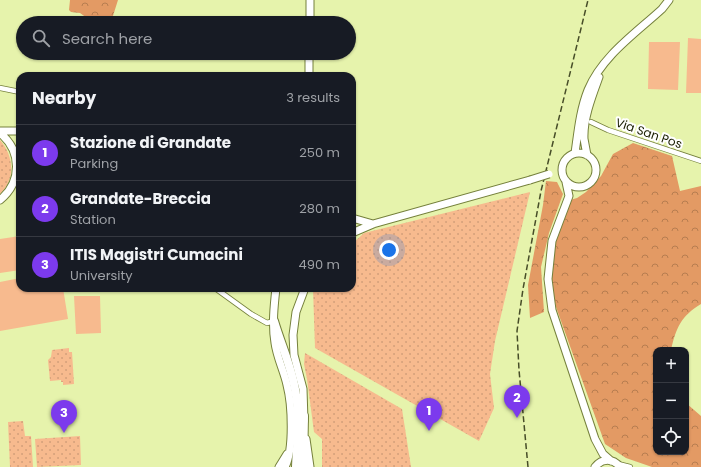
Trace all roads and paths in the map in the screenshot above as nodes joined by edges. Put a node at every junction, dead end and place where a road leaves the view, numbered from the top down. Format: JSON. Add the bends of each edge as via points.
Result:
{"nodes":[{"id":1,"x":310,"y":0,"type":"edge"},
{"id":2,"x":669,"y":0,"type":"edge"},
{"id":3,"x":310,"y":16,"type":"edge"},
{"id":4,"x":309,"y":60,"type":"edge"},
{"id":5,"x":602,"y":67,"type":"junction"},
{"id":6,"x":309,"y":72,"type":"edge"},
{"id":7,"x":0,"y":88,"type":"edge"},
{"id":8,"x":16,"y":91,"type":"edge"},
{"id":9,"x":591,"y":122,"type":"dead end"},
{"id":10,"x":16,"y":131,"type":"edge"},
{"id":11,"x":0,"y":132,"type":"edge"},
{"id":12,"x":575,"y":153,"type":"junction"},
{"id":13,"x":587,"y":155,"type":"junction"},
{"id":14,"x":16,"y":158,"type":"edge"},
{"id":15,"x":701,"y":161,"type":"edge"},
{"id":16,"x":562,"y":166,"type":"junction"},
{"id":17,"x":550,"y":174,"type":"junction"},
{"id":18,"x":564,"y":179,"type":"junction"},
{"id":19,"x":16,"y":182,"type":"edge"},
{"id":20,"x":583,"y":187,"type":"junction"},
{"id":21,"x":569,"y":196,"type":"junction"},
{"id":22,"x":0,"y":200,"type":"edge"},
{"id":23,"x":356,"y":219,"type":"edge"},
{"id":24,"x":373,"y":224,"type":"junction"},
{"id":25,"x":356,"y":231,"type":"edge"},
{"id":26,"x":221,"y":292,"type":"edge"},
{"id":27,"x":276,"y":292,"type":"edge"},
{"id":28,"x":304,"y":292,"type":"edge"},
{"id":29,"x":274,"y":321,"type":"junction"},
{"id":30,"x":304,"y":416,"type":"junction"},
{"id":31,"x":595,"y":439,"type":"junction"},
{"id":32,"x":290,"y":449,"type":"junction"},
{"id":33,"x":616,"y":464,"type":"edge"},
{"id":34,"x":279,"y":467,"type":"edge"},
{"id":35,"x":285,"y":467,"type":"edge"},
{"id":36,"x":296,"y":467,"type":"edge"},
{"id":37,"x":303,"y":467,"type":"edge"},
{"id":38,"x":310,"y":467,"type":"edge"},
{"id":39,"x":595,"y":467,"type":"edge"},
{"id":40,"x":630,"y":467,"type":"edge"}],
"edges":[{"from":1,"to":3,"type":"main road"},
{"from":2,"to":5,"type":"main road","via":[[608,58]]},
{"from":4,"to":6,"type":"main road"},
{"from":5,"to":12,"type":"main road","via":[[591,84],[582,106]]},
{"from":5,"to":13,"type":"main road","via":[[590,100],[584,138]]},
{"from":7,"to":8,"type":"street"},
{"from":9,"to":15,"type":"street","name":"Via San Pos"},
{"from":10,"to":11,"type":"main road"},
{"from":11,"to":14,"type":"main road","via":[[10,144]]},
{"from":12,"to":13,"type":"main road"},
{"from":12,"to":16,"type":"main road","via":[[567,158]]},
{"from":13,"to":20,"type":"main road","via":[[595,164],[596,174]]},
{"from":16,"to":17,"type":"main road"},
{"from":16,"to":18,"type":"main road"},
{"from":17,"to":18,"type":"main road"},
{"from":17,"to":24,"type":"main road","bridge":true},
{"from":18,"to":20,"type":"main road","via":[[576,187]]},
{"from":18,"to":21,"type":"main road"},
{"from":19,"to":22,"type":"main road"},
{"from":20,"to":21,"type":"main road"},
{"from":21,"to":31,"type":"main road","via":[[552,240],[548,278],[552,310]]},
{"from":23,"to":24,"type":"main road"},
{"from":24,"to":25,"type":"main road"},
{"from":26,"to":29,"type":"street","via":[[251,314],[267,322]]},
{"from":27,"to":29,"type":"main road"},
{"from":28,"to":30,"type":"main road","via":[[296,312],[293,335],[294,355],[303,389]]},
{"from":29,"to":32,"type":"main road","via":[[274,342],[290,400]]},
{"from":29,"to":36,"type":"highway","via":[[296,394]]},
{"from":30,"to":37,"type":"highway"},
{"from":30,"to":38,"type":"main road"},
{"from":31,"to":33,"type":"main road","via":[[603,454]]},
{"from":31,"to":39,"type":"main road"},
{"from":32,"to":34,"type":"main road"},
{"from":32,"to":35,"type":"main road"},
{"from":33,"to":39,"type":"main road","via":[[606,460]]},
{"from":33,"to":40,"type":"street"}]}
